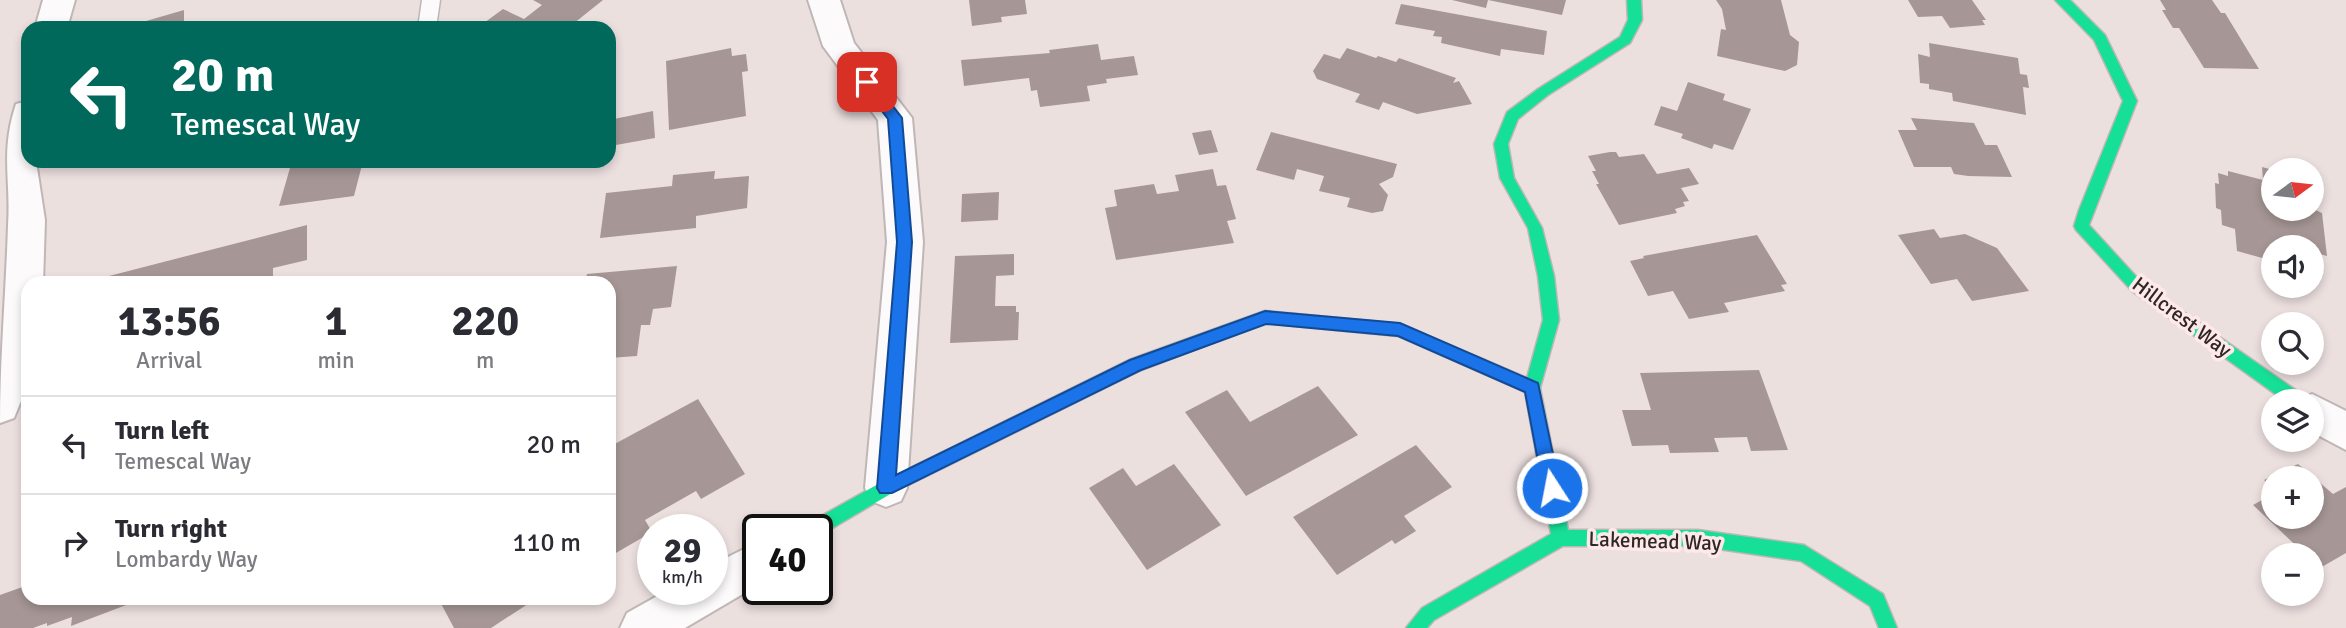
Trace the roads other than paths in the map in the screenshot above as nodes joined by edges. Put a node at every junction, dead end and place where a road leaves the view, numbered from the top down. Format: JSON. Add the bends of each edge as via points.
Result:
{"nodes":[{"id":1,"x":59,"y":0,"type":"edge"},
{"id":2,"x":431,"y":0,"type":"edge"},
{"id":3,"x":824,"y":0,"type":"edge"},
{"id":4,"x":1634,"y":0,"type":"edge"},
{"id":5,"x":2062,"y":0,"type":"edge"},
{"id":6,"x":53,"y":21,"type":"edge"},
{"id":7,"x":428,"y":21,"type":"edge"},
{"id":8,"x":21,"y":150,"type":"edge"},
{"id":9,"x":24,"y":276,"type":"edge"},
{"id":10,"x":21,"y":349,"type":"edge"},
{"id":11,"x":1532,"y":387,"type":"junction"},
{"id":12,"x":2281,"y":389,"type":"edge"},
{"id":13,"x":0,"y":406,"type":"edge"},
{"id":14,"x":2324,"y":418,"type":"edge"},
{"id":15,"x":2346,"y":432,"type":"edge"},
{"id":16,"x":886,"y":488,"type":"junction"},
{"id":17,"x":833,"y":518,"type":"edge"},
{"id":18,"x":1561,"y":538,"type":"junction"},
{"id":19,"x":683,"y":605,"type":"edge"},
{"id":20,"x":643,"y":628,"type":"edge"},
{"id":21,"x":1415,"y":628,"type":"edge"},
{"id":22,"x":1888,"y":628,"type":"edge"}],
"edges":[{"from":1,"to":6,"type":"street"},
{"from":2,"to":7,"type":"lane"},
{"from":3,"to":16,"type":"street","via":[[839,46],[895,118],[905,242]]},
{"from":4,"to":11,"type":"street","via":[[1635,20],[1625,40],[1512,116],[1501,144],[1507,178],[1535,228],[1546,276],[1550,320]]},
{"from":5,"to":12,"type":"street","name":"Hillcrest Way","via":[[2100,38],[2130,101],[2081,226],[2137,287]]},
{"from":8,"to":9,"type":"street","via":[[18,165],[27,220]]},
{"from":10,"to":13,"type":"street"},
{"from":11,"to":16,"type":"street","via":[[1400,330],[1265,317],[1136,365]]},
{"from":11,"to":18,"type":"street"},
{"from":14,"to":15,"type":"street"},
{"from":16,"to":17,"type":"street"},
{"from":18,"to":21,"type":"street","name":"Lakemead Way","via":[[1428,614]]},
{"from":18,"to":22,"type":"street","name":"Lakemead Way","via":[[1698,538],[1804,553],[1877,600]]},
{"from":19,"to":20,"type":"street"}]}
